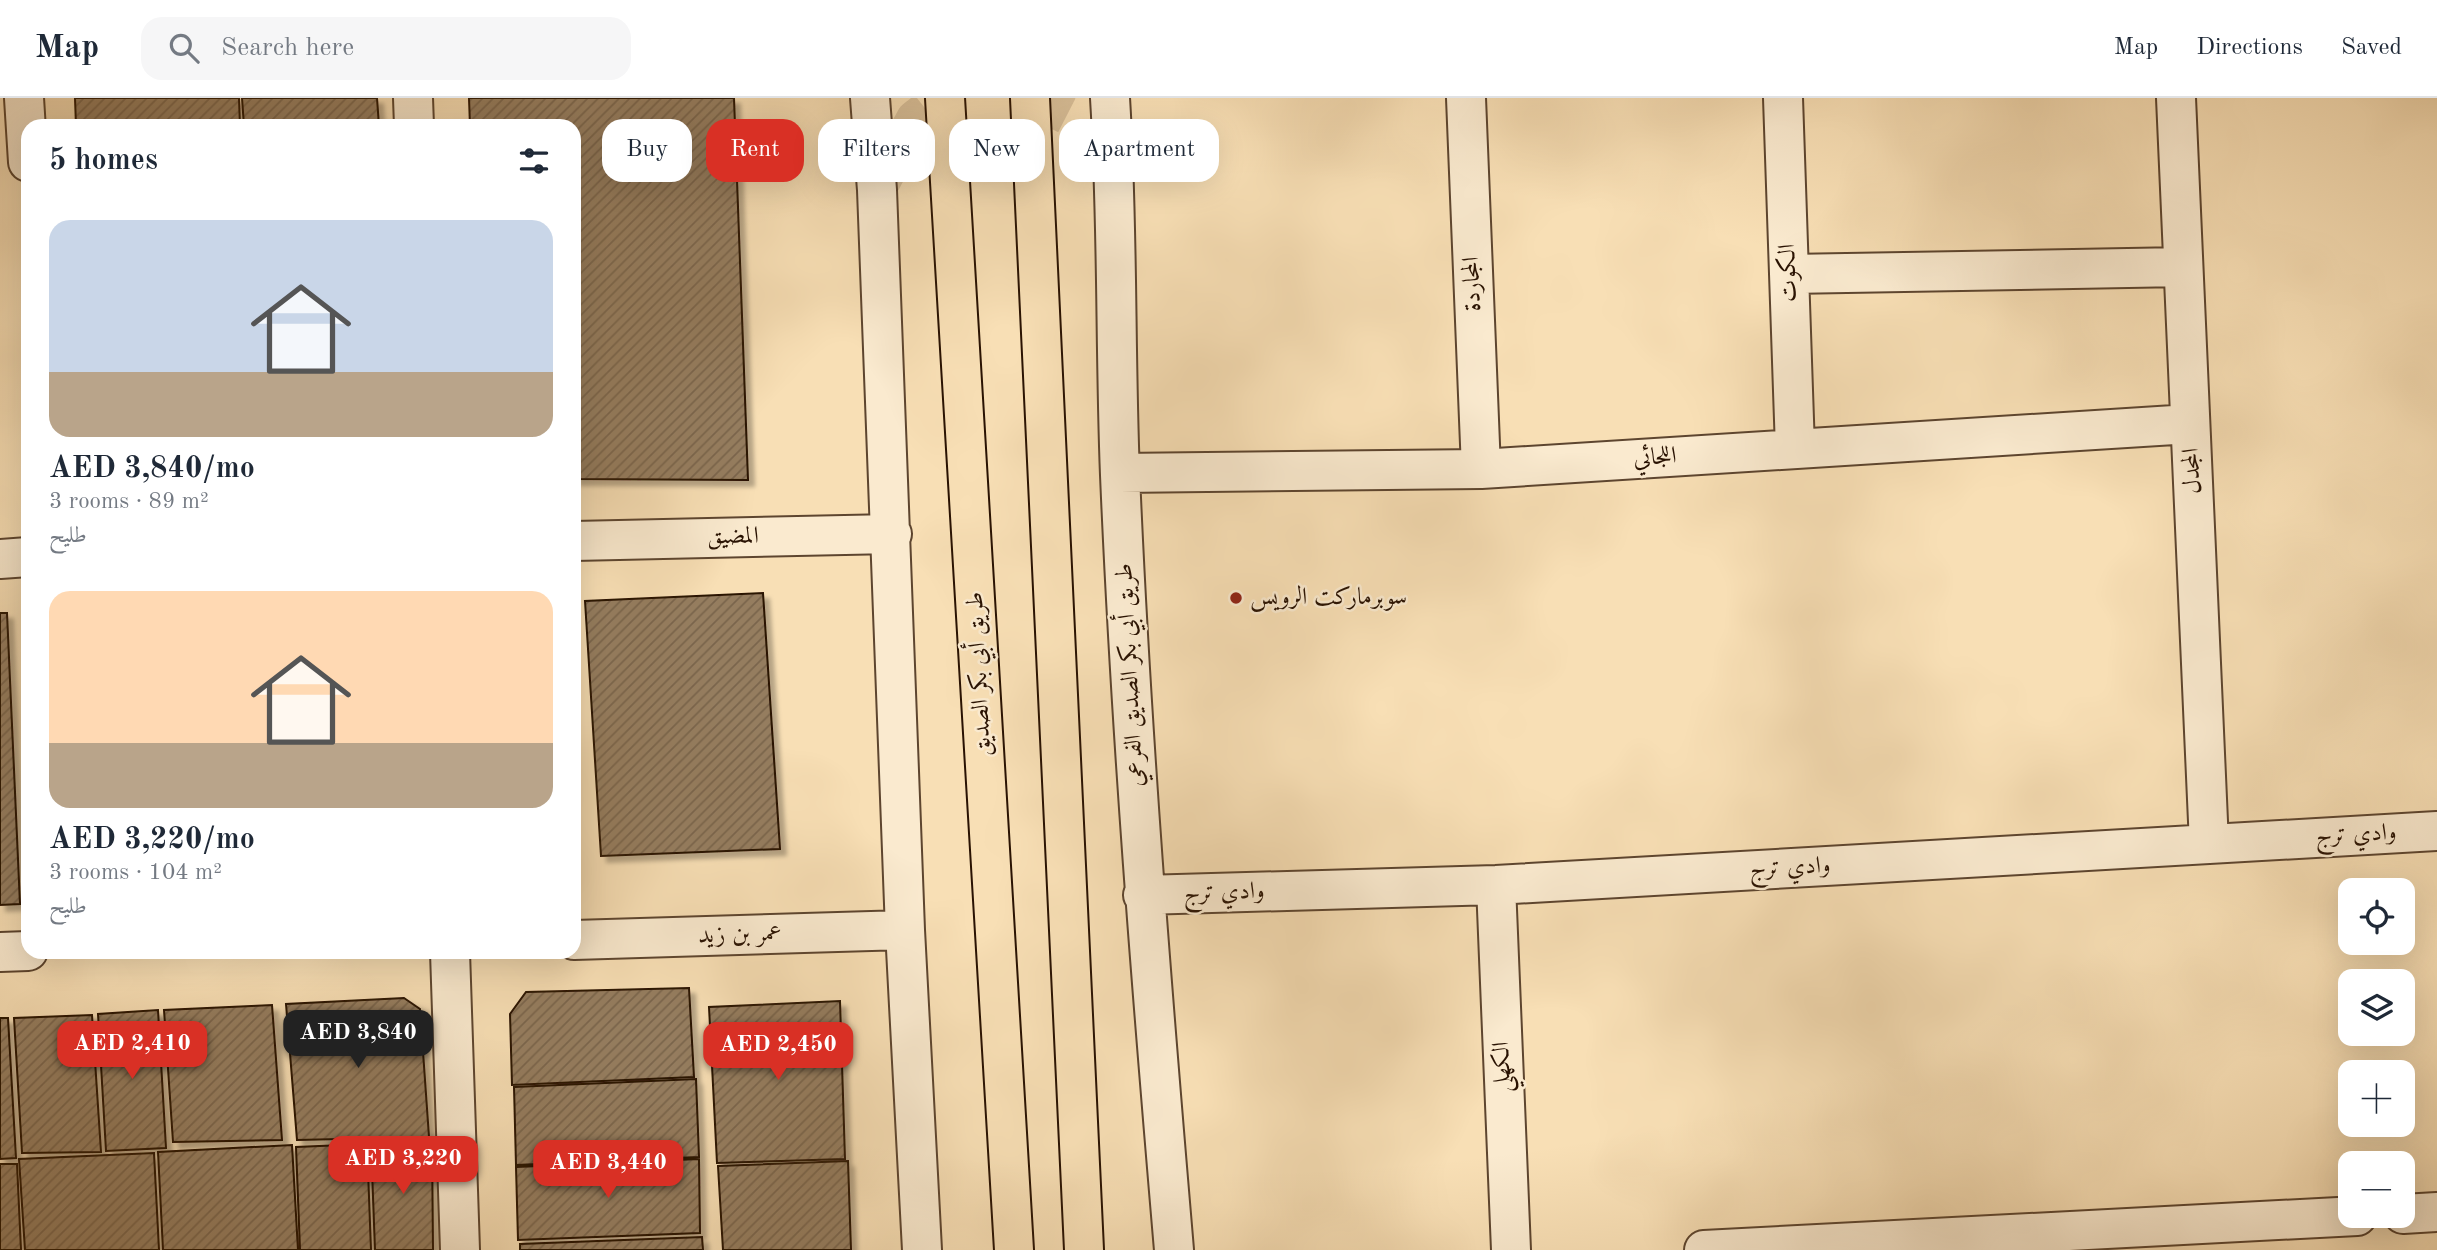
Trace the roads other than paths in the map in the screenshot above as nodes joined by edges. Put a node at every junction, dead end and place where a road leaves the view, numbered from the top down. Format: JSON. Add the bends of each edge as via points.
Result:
{"nodes":[{"id":1,"x":413,"y":98,"type":"edge"},
{"id":2,"x":870,"y":98,"type":"edge"},
{"id":3,"x":945,"y":98,"type":"edge"},
{"id":4,"x":1030,"y":98,"type":"edge"},
{"id":5,"x":1110,"y":98,"type":"edge"},
{"id":6,"x":1466,"y":98,"type":"edge"},
{"id":7,"x":1783,"y":98,"type":"edge"},
{"id":8,"x":2176,"y":98,"type":"edge"},
{"id":9,"x":17,"y":115,"type":"edge"},
{"id":10,"x":414,"y":119,"type":"edge"},
{"id":11,"x":21,"y":132,"type":"edge"},
{"id":12,"x":2183,"y":267,"type":"junction"},
{"id":13,"x":1789,"y":274,"type":"junction"},
{"id":14,"x":2190,"y":424,"type":"junction"},
{"id":15,"x":1795,"y":449,"type":"junction"},
{"id":16,"x":1480,"y":470,"type":"junction"},
{"id":17,"x":1120,"y":473,"type":"junction"},
{"id":18,"x":892,"y":534,"type":"junction"},
{"id":19,"x":581,"y":541,"type":"edge"},
{"id":20,"x":21,"y":558,"type":"edge"},
{"id":21,"x":0,"y":559,"type":"edge"},
{"id":22,"x":2437,"y":831,"type":"edge"},
{"id":23,"x":2209,"y":844,"type":"junction"},
{"id":24,"x":1496,"y":885,"type":"junction"},
{"id":25,"x":1143,"y":895,"type":"junction"},
{"id":26,"x":905,"y":930,"type":"junction"},
{"id":27,"x":581,"y":940,"type":"edge"},
{"id":28,"x":21,"y":951,"type":"edge"},
{"id":29,"x":0,"y":952,"type":"edge"},
{"id":30,"x":450,"y":959,"type":"edge"},
{"id":31,"x":2437,"y":1212,"type":"edge"},
{"id":32,"x":2415,"y":1213,"type":"edge"},
{"id":33,"x":2338,"y":1217,"type":"edge"},
{"id":34,"x":460,"y":1250,"type":"edge"},
{"id":35,"x":922,"y":1250,"type":"edge"},
{"id":36,"x":1014,"y":1250,"type":"edge"},
{"id":37,"x":1084,"y":1250,"type":"edge"},
{"id":38,"x":1174,"y":1250,"type":"edge"},
{"id":39,"x":1511,"y":1250,"type":"edge"},
{"id":40,"x":1704,"y":1250,"type":"edge"}],
"edges":[{"from":1,"to":10,"type":"street"},
{"from":2,"to":18,"type":"street"},
{"from":3,"to":36,"type":"main road","name":"طريق أبي بكر الصديق"},
{"from":4,"to":37,"type":"main road"},
{"from":5,"to":17,"type":"street","name":"طريق أبي بكر الصديق الفرعي"},
{"from":6,"to":16,"type":"street","name":"المجاردة"},
{"from":7,"to":13,"type":"street","name":"الكوت"},
{"from":8,"to":12,"type":"street","name":"المجدل"},
{"from":9,"to":11,"type":"street"},
{"from":12,"to":13,"type":"street"},
{"from":12,"to":14,"type":"street","name":"المجدل"},
{"from":13,"to":15,"type":"street","name":"الكوت"},
{"from":14,"to":15,"type":"street","name":"اللجائي"},
{"from":14,"to":23,"type":"street","name":"المجدل"},
{"from":15,"to":16,"type":"street","name":"اللجائي"},
{"from":16,"to":17,"type":"street","name":"اللجائي"},
{"from":17,"to":25,"type":"street","name":"طريق أبي بكر الصديق الفرعي"},
{"from":18,"to":19,"type":"street","name":"المضيق"},
{"from":18,"to":26,"type":"street"},
{"from":20,"to":21,"type":"street"},
{"from":22,"to":23,"type":"street","name":"وادي ترج"},
{"from":23,"to":24,"type":"street","name":"وادي ترج"},
{"from":24,"to":25,"type":"street","name":"وادي ترج"},
{"from":24,"to":39,"type":"street","name":"الكهلي"},
{"from":25,"to":38,"type":"street","name":"طريق أبي بكر الصديق الفرعي"},
{"from":26,"to":27,"type":"street","name":"عمر بن زيد"},
{"from":26,"to":35,"type":"street"},
{"from":28,"to":29,"type":"street"},
{"from":30,"to":34,"type":"street"},
{"from":31,"to":32,"type":"street"},
{"from":33,"to":40,"type":"street"}]}
